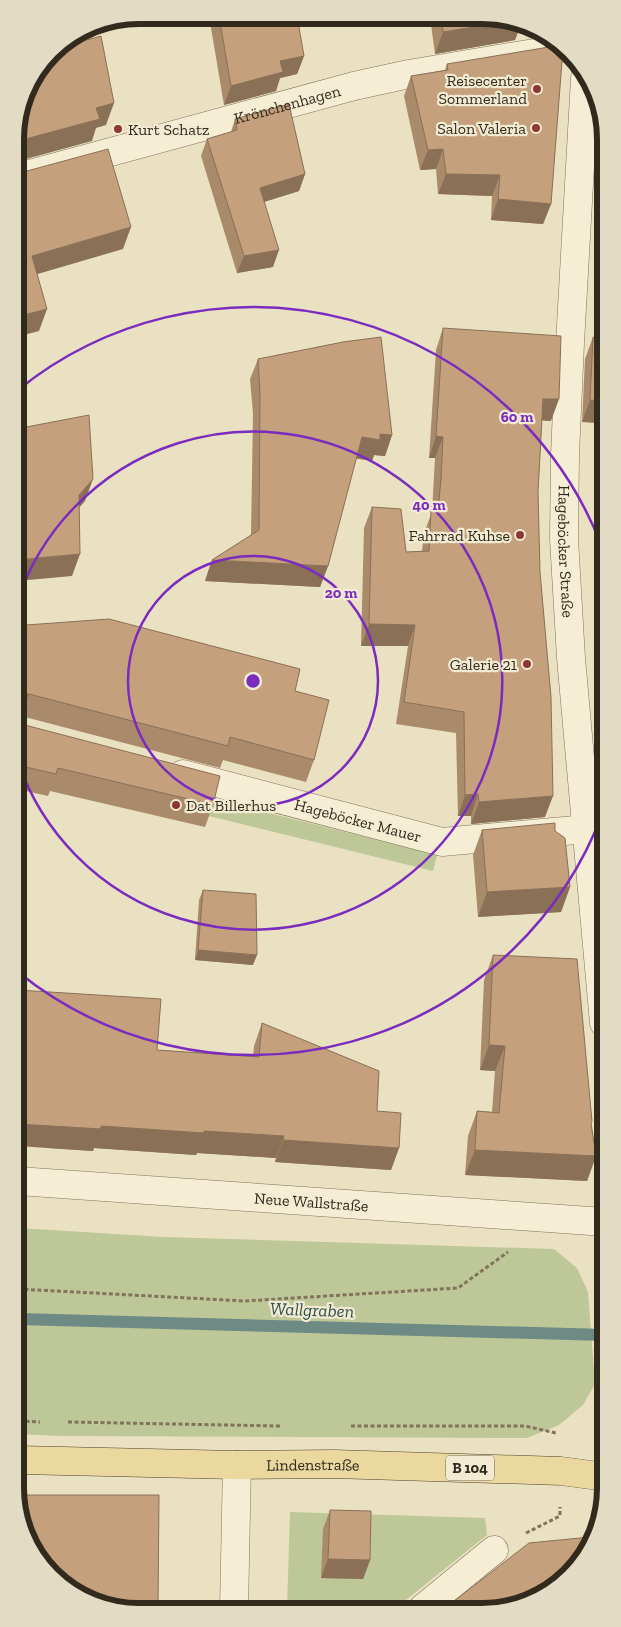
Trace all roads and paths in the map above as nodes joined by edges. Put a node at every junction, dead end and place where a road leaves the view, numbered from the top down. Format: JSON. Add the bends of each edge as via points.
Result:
{"nodes":[{"id":1,"x":555,"y":50,"type":"edge"},
{"id":2,"x":585,"y":86,"type":"edge"},
{"id":3,"x":24,"y":176,"type":"edge"},
{"id":4,"x":593,"y":764,"type":"edge"},
{"id":5,"x":162,"y":768,"type":"edge"},
{"id":6,"x":587,"y":829,"type":"junction"},
{"id":7,"x":597,"y":943,"type":"edge"},
{"id":8,"x":24,"y":1181,"type":"edge"},
{"id":9,"x":553,"y":1219,"type":"junction"},
{"id":10,"x":597,"y":1222,"type":"edge"},
{"id":11,"x":24,"y":1289,"type":"edge"},
{"id":12,"x":24,"y":1421,"type":"edge"},
{"id":13,"x":44,"y":1422,"type":"dead end"},
{"id":14,"x":64,"y":1422,"type":"dead end"},
{"id":15,"x":284,"y":1426,"type":"dead end"},
{"id":16,"x":342,"y":1426,"type":"dead end"},
{"id":17,"x":561,"y":1434,"type":"dead end"},
{"id":18,"x":24,"y":1460,"type":"edge"},
{"id":19,"x":237,"y":1465,"type":"junction"},
{"id":20,"x":597,"y":1476,"type":"edge"},
{"id":21,"x":494,"y":1550,"type":"dead end"},
{"id":22,"x":234,"y":1603,"type":"edge"},
{"id":23,"x":429,"y":1603,"type":"edge"}],
"edges":[{"from":1,"to":3,"type":"street","name":"Krönchenhagen","via":[[354,86]]},
{"from":2,"to":4,"type":"street","name":"Hageböcker Straße","via":[[570,343],[564,539],[571,658]]},
{"from":4,"to":6,"type":"street","name":"Hageböcker Straße"},
{"from":5,"to":6,"type":"street","name":"Hageböcker Mauer","via":[[442,842]]},
{"from":6,"to":7,"type":"street","name":"Hageböcker Straße"},
{"from":8,"to":9,"type":"street","name":"Neue Wallstraße"},
{"from":9,"to":10,"type":"street","name":"Neue Wallstraße"},
{"from":9,"to":11,"type":"path","via":[[458,1288],[244,1301]]},
{"from":12,"to":13,"type":"path"},
{"from":14,"to":15,"type":"path"},
{"from":16,"to":17,"type":"path","via":[[525,1426]]},
{"from":18,"to":19,"type":"main road","name":"Lindenstraße","number":"B 104"},
{"from":19,"to":20,"type":"main road","name":"Lindenstraße","number":"B 104","via":[[334,1464],[551,1470]]},
{"from":19,"to":22,"type":"street"},
{"from":21,"to":23,"type":"street"}]}
